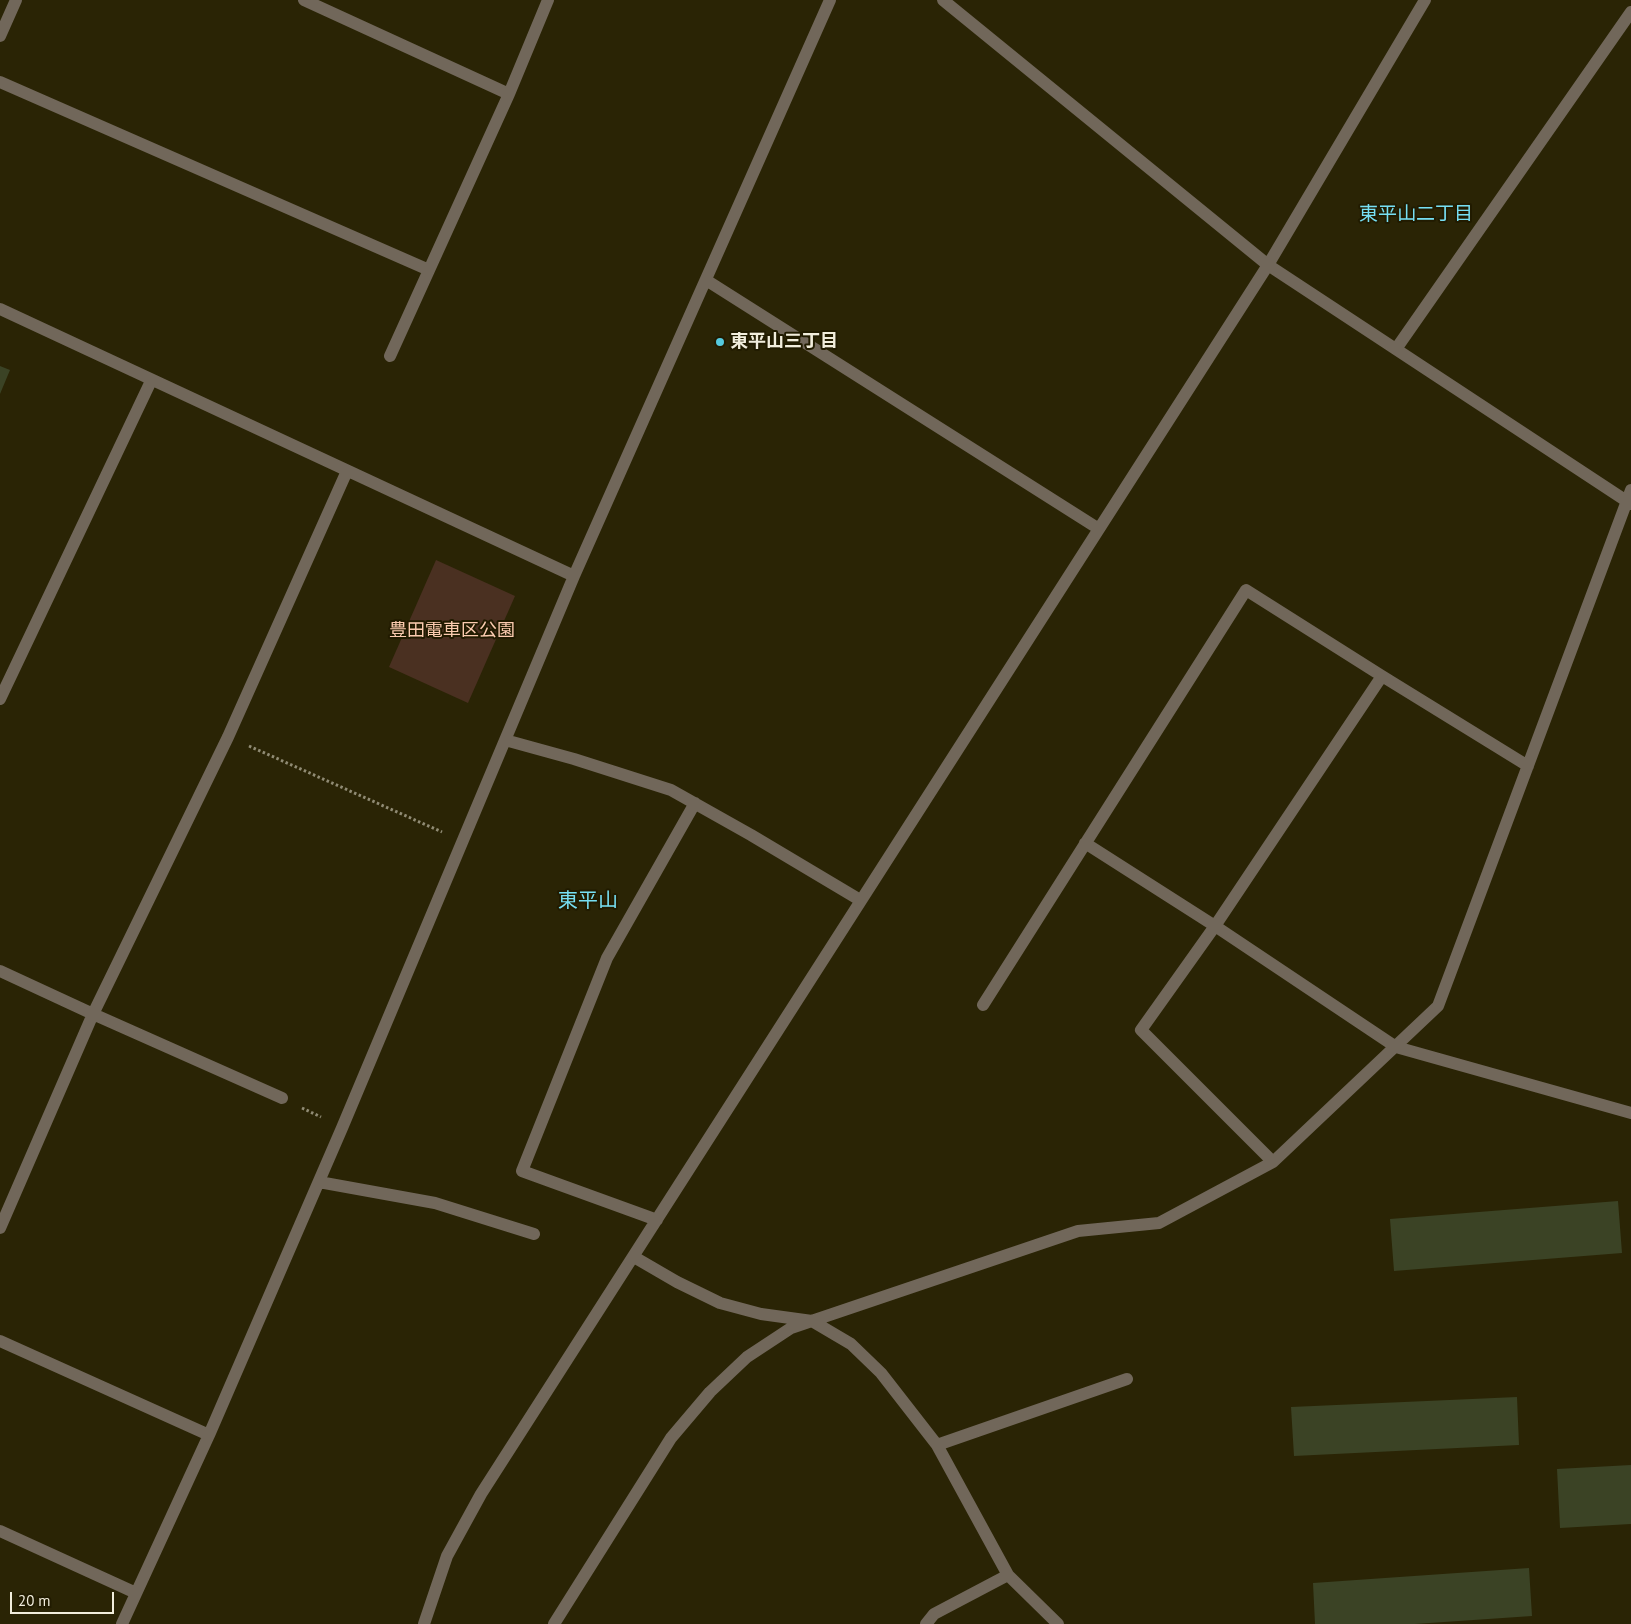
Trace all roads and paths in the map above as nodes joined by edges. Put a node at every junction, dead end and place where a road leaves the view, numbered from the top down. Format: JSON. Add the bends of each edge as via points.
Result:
{"nodes":[{"id":1,"x":16,"y":0,"type":"edge"},
{"id":2,"x":304,"y":0,"type":"edge"},
{"id":3,"x":548,"y":0,"type":"edge"},
{"id":4,"x":830,"y":0,"type":"edge"},
{"id":5,"x":943,"y":0,"type":"edge"},
{"id":6,"x":1425,"y":0,"type":"edge"},
{"id":7,"x":1631,"y":12,"type":"edge"},
{"id":8,"x":0,"y":36,"type":"edge"},
{"id":9,"x":0,"y":82,"type":"edge"},
{"id":10,"x":509,"y":94,"type":"junction"},
{"id":11,"x":1268,"y":265,"type":"junction"},
{"id":12,"x":430,"y":270,"type":"junction"},
{"id":13,"x":706,"y":280,"type":"junction"},
{"id":14,"x":0,"y":309,"type":"edge"},
{"id":15,"x":1396,"y":350,"type":"junction"},
{"id":16,"x":390,"y":356,"type":"dead end"},
{"id":17,"x":152,"y":381,"type":"junction"},
{"id":18,"x":347,"y":471,"type":"junction"},
{"id":19,"x":1630,"y":498,"type":"edge"},
{"id":20,"x":1099,"y":529,"type":"junction"},
{"id":21,"x":574,"y":576,"type":"junction"},
{"id":22,"x":1382,"y":676,"type":"junction"},
{"id":23,"x":0,"y":699,"type":"edge"},
{"id":24,"x":228,"y":737,"type":"junction"},
{"id":25,"x":505,"y":740,"type":"junction"},
{"id":26,"x":1528,"y":766,"type":"junction"},
{"id":27,"x":696,"y":803,"type":"junction"},
{"id":28,"x":462,"y":841,"type":"junction"},
{"id":29,"x":1085,"y":843,"type":"junction"},
{"id":30,"x":860,"y":900,"type":"junction"},
{"id":31,"x":1215,"y":926,"type":"junction"},
{"id":32,"x":0,"y":971,"type":"edge"},
{"id":33,"x":983,"y":1005,"type":"dead end"},
{"id":34,"x":93,"y":1014,"type":"junction"},
{"id":35,"x":1396,"y":1047,"type":"junction"},
{"id":36,"x":282,"y":1098,"type":"joint"},
{"id":37,"x":1631,"y":1114,"type":"edge"},
{"id":38,"x":342,"y":1128,"type":"junction"},
{"id":39,"x":1273,"y":1162,"type":"junction"},
{"id":40,"x":319,"y":1182,"type":"junction"},
{"id":41,"x":657,"y":1220,"type":"junction"},
{"id":42,"x":0,"y":1228,"type":"edge"},
{"id":43,"x":534,"y":1234,"type":"dead end"},
{"id":44,"x":634,"y":1257,"type":"junction"},
{"id":45,"x":812,"y":1321,"type":"junction"},
{"id":46,"x":0,"y":1341,"type":"edge"},
{"id":47,"x":1127,"y":1379,"type":"dead end"},
{"id":48,"x":209,"y":1435,"type":"junction"},
{"id":49,"x":937,"y":1445,"type":"junction"},
{"id":50,"x":0,"y":1531,"type":"edge"},
{"id":51,"x":1008,"y":1574,"type":"junction"},
{"id":52,"x":136,"y":1593,"type":"junction"},
{"id":53,"x":122,"y":1624,"type":"edge"},
{"id":54,"x":424,"y":1624,"type":"edge"},
{"id":55,"x":554,"y":1624,"type":"edge"},
{"id":56,"x":926,"y":1624,"type":"edge"},
{"id":57,"x":1058,"y":1624,"type":"edge"}],
"edges":[{"from":1,"to":8,"type":"street"},
{"from":2,"to":10,"type":"street"},
{"from":3,"to":10,"type":"street"},
{"from":4,"to":13,"type":"street"},
{"from":5,"to":11,"type":"street"},
{"from":6,"to":11,"type":"street"},
{"from":7,"to":15,"type":"street"},
{"from":9,"to":12,"type":"street"},
{"from":10,"to":12,"type":"street"},
{"from":11,"to":15,"type":"street"},
{"from":11,"to":20,"type":"street"},
{"from":12,"to":16,"type":"street"},
{"from":13,"to":20,"type":"street"},
{"from":13,"to":21,"type":"street"},
{"from":14,"to":17,"type":"street"},
{"from":15,"to":19,"type":"street"},
{"from":17,"to":18,"type":"street"},
{"from":17,"to":23,"type":"street"},
{"from":18,"to":21,"type":"street"},
{"from":18,"to":24,"type":"street"},
{"from":19,"to":26,"type":"street"},
{"from":20,"to":30,"type":"street"},
{"from":21,"to":25,"type":"street"},
{"from":22,"to":26,"type":"street"},
{"from":22,"to":29,"type":"street","via":[[1246,590]]},
{"from":22,"to":31,"type":"street"},
{"from":24,"to":28,"type":"path"},
{"from":24,"to":34,"type":"street"},
{"from":25,"to":27,"type":"street","via":[[670,790]]},
{"from":25,"to":28,"type":"street"},
{"from":26,"to":35,"type":"street","via":[[1438,1006]]},
{"from":27,"to":30,"type":"street"},
{"from":27,"to":41,"type":"street","via":[[607,958],[522,1171]]},
{"from":28,"to":38,"type":"street"},
{"from":29,"to":31,"type":"street"},
{"from":29,"to":33,"type":"street"},
{"from":30,"to":41,"type":"street"},
{"from":31,"to":35,"type":"street"},
{"from":31,"to":39,"type":"street","via":[[1141,1030]]},
{"from":32,"to":34,"type":"street"},
{"from":34,"to":36,"type":"street"},
{"from":34,"to":42,"type":"street"},
{"from":35,"to":37,"type":"street"},
{"from":35,"to":39,"type":"street"},
{"from":36,"to":38,"type":"path"},
{"from":38,"to":40,"type":"street"},
{"from":39,"to":45,"type":"street","via":[[1159,1224],[1078,1231]]},
{"from":40,"to":43,"type":"street","via":[[435,1203]]},
{"from":40,"to":48,"type":"street"},
{"from":41,"to":44,"type":"street"},
{"from":44,"to":45,"type":"street","via":[[720,1303],[761,1314]]},
{"from":44,"to":54,"type":"street","via":[[481,1494],[447,1556]]},
{"from":45,"to":49,"type":"street","via":[[863,1355]]},
{"from":45,"to":55,"type":"street","via":[[791,1328],[747,1357],[710,1392],[671,1438]]},
{"from":46,"to":48,"type":"street"},
{"from":47,"to":49,"type":"street"},
{"from":48,"to":52,"type":"street"},
{"from":49,"to":51,"type":"street"},
{"from":50,"to":52,"type":"street"},
{"from":51,"to":56,"type":"street","via":[[934,1614]]},
{"from":51,"to":57,"type":"street"},
{"from":52,"to":53,"type":"street"}]}
